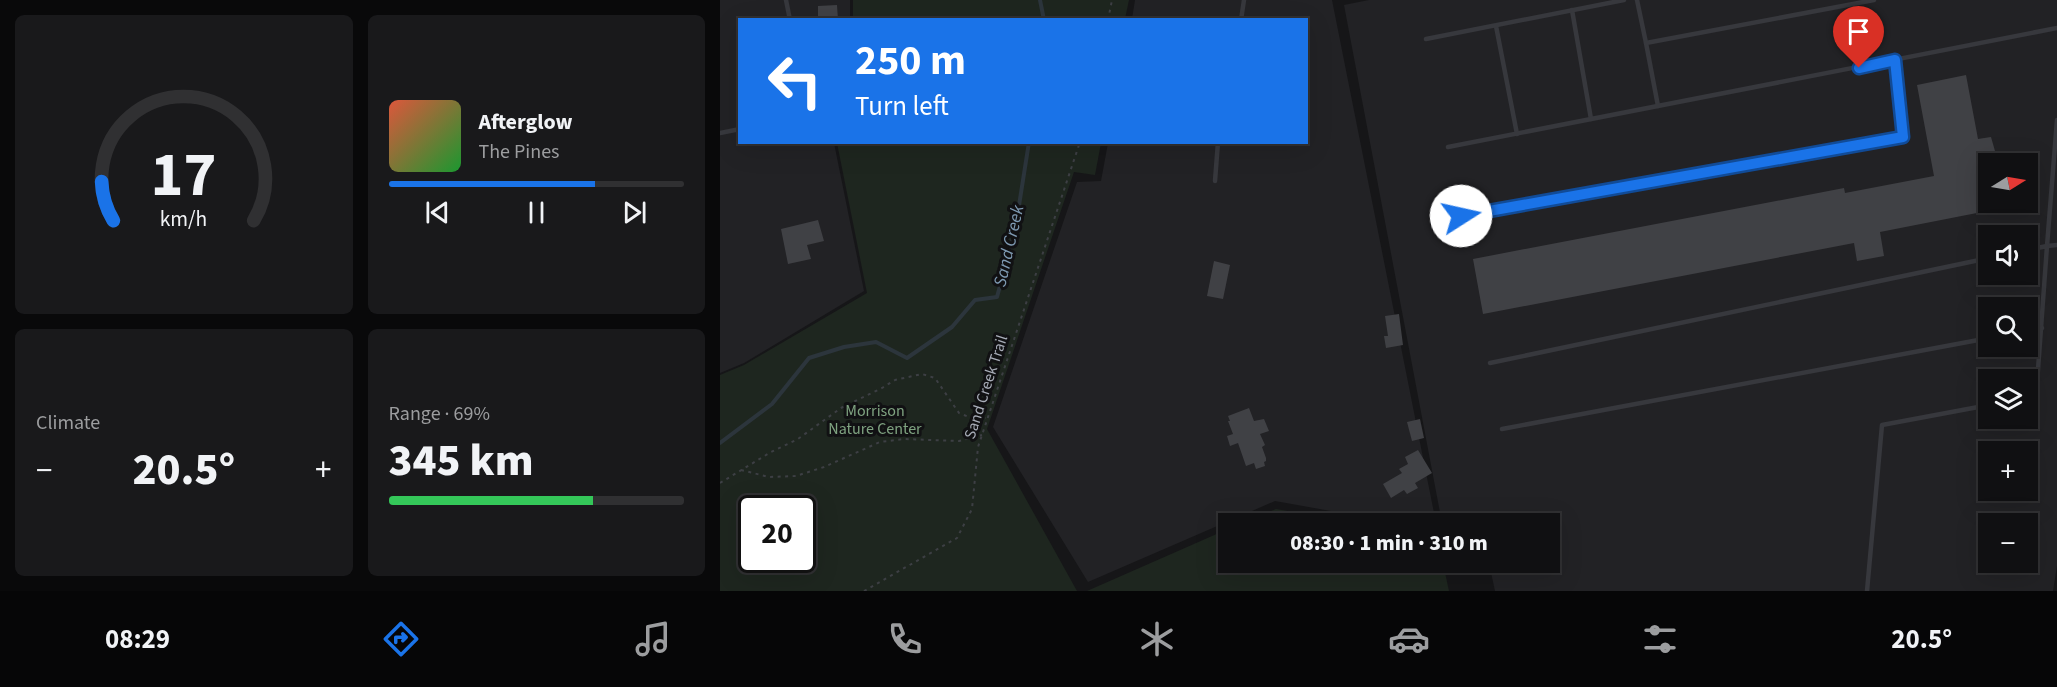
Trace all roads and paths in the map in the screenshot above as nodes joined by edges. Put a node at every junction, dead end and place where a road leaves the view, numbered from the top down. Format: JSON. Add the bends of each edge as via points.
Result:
{"nodes":[{"id":1,"x":786,"y":0,"type":"edge"},
{"id":2,"x":1112,"y":0,"type":"edge"},
{"id":3,"x":1244,"y":0,"type":"edge"},
{"id":4,"x":1624,"y":0,"type":"edge"},
{"id":5,"x":1637,"y":0,"type":"edge"},
{"id":6,"x":1874,"y":0,"type":"edge"},
{"id":7,"x":1572,"y":10,"type":"junction"},
{"id":8,"x":790,"y":18,"type":"edge"},
{"id":9,"x":1108,"y":18,"type":"edge"},
{"id":10,"x":1241,"y":18,"type":"edge"},
{"id":11,"x":1496,"y":26,"type":"junction"},
{"id":12,"x":2057,"y":28,"type":"edge"},
{"id":13,"x":1426,"y":39,"type":"dead end"},
{"id":14,"x":1646,"y":43,"type":"junction"},
{"id":15,"x":1895,"y":60,"type":"junction"},
{"id":16,"x":1658,"y":106,"type":"junction"},
{"id":17,"x":1591,"y":119,"type":"junction"},
{"id":18,"x":2057,"y":120,"type":"edge"},
{"id":19,"x":738,"y":129,"type":"edge"},
{"id":20,"x":720,"y":133,"type":"edge"},
{"id":21,"x":1517,"y":134,"type":"junction"},
{"id":22,"x":1079,"y":144,"type":"edge"},
{"id":23,"x":1218,"y":144,"type":"edge"},
{"id":24,"x":1448,"y":147,"type":"dead end"},
{"id":25,"x":1215,"y":181,"type":"dead end"},
{"id":26,"x":1461,"y":216,"type":"dead end"},
{"id":27,"x":2057,"y":245,"type":"edge"},
{"id":28,"x":2047,"y":246,"type":"junction"},
{"id":29,"x":2038,"y":248,"type":"edge"},
{"id":30,"x":1978,"y":260,"type":"edge"},
{"id":31,"x":2042,"y":328,"type":"junction"},
{"id":32,"x":2038,"y":329,"type":"edge"},
{"id":33,"x":1978,"y":340,"type":"edge"},
{"id":34,"x":1490,"y":363,"type":"dead end"},
{"id":35,"x":2038,"y":374,"type":"edge"},
{"id":36,"x":1978,"y":407,"type":"edge"},
{"id":37,"x":987,"y":418,"type":"junction"},
{"id":38,"x":1502,"y":429,"type":"dead end"},
{"id":39,"x":982,"y":435,"type":"junction"},
{"id":40,"x":741,"y":470,"type":"junction"},
{"id":41,"x":720,"y":483,"type":"edge"},
{"id":42,"x":864,"y":591,"type":"edge"},
{"id":43,"x":1867,"y":591,"type":"edge"}],
"edges":[{"from":1,"to":8,"type":"lane"},
{"from":2,"to":9,"type":"path"},
{"from":3,"to":10,"type":"lane"},
{"from":4,"to":7,"type":"lane"},
{"from":5,"to":14,"type":"lane"},
{"from":6,"to":14,"type":"lane"},
{"from":7,"to":11,"type":"lane"},
{"from":7,"to":17,"type":"lane"},
{"from":11,"to":13,"type":"lane"},
{"from":11,"to":21,"type":"lane"},
{"from":12,"to":15,"type":"lane"},
{"from":14,"to":16,"type":"lane"},
{"from":15,"to":16,"type":"lane"},
{"from":15,"to":26,"type":"lane","via":[[1903,137]]},
{"from":16,"to":17,"type":"lane"},
{"from":17,"to":21,"type":"lane"},
{"from":18,"to":28,"type":"lane"},
{"from":19,"to":20,"type":"lane"},
{"from":21,"to":24,"type":"lane"},
{"from":22,"to":37,"type":"path","name":"Sand Creek Trail"},
{"from":23,"to":25,"type":"lane"},
{"from":27,"to":28,"type":"lane"},
{"from":28,"to":29,"type":"lane"},
{"from":28,"to":31,"type":"lane"},
{"from":30,"to":34,"type":"lane"},
{"from":31,"to":32,"type":"lane"},
{"from":31,"to":35,"type":"lane"},
{"from":33,"to":38,"type":"lane"},
{"from":36,"to":43,"type":"lane","via":[[1882,425]]},
{"from":37,"to":39,"type":"path","name":"Sand Creek Trail"},
{"from":37,"to":40,"type":"path","via":[[959,413],[935,378],[922,374],[894,380],[841,408],[798,439]]},
{"from":39,"to":40,"type":"path","via":[[959,441],[880,442],[796,476],[768,477]]},
{"from":39,"to":42,"type":"path","name":"Sand Creek Trail","via":[[972,509],[957,538]]},
{"from":40,"to":41,"type":"path"}]}
